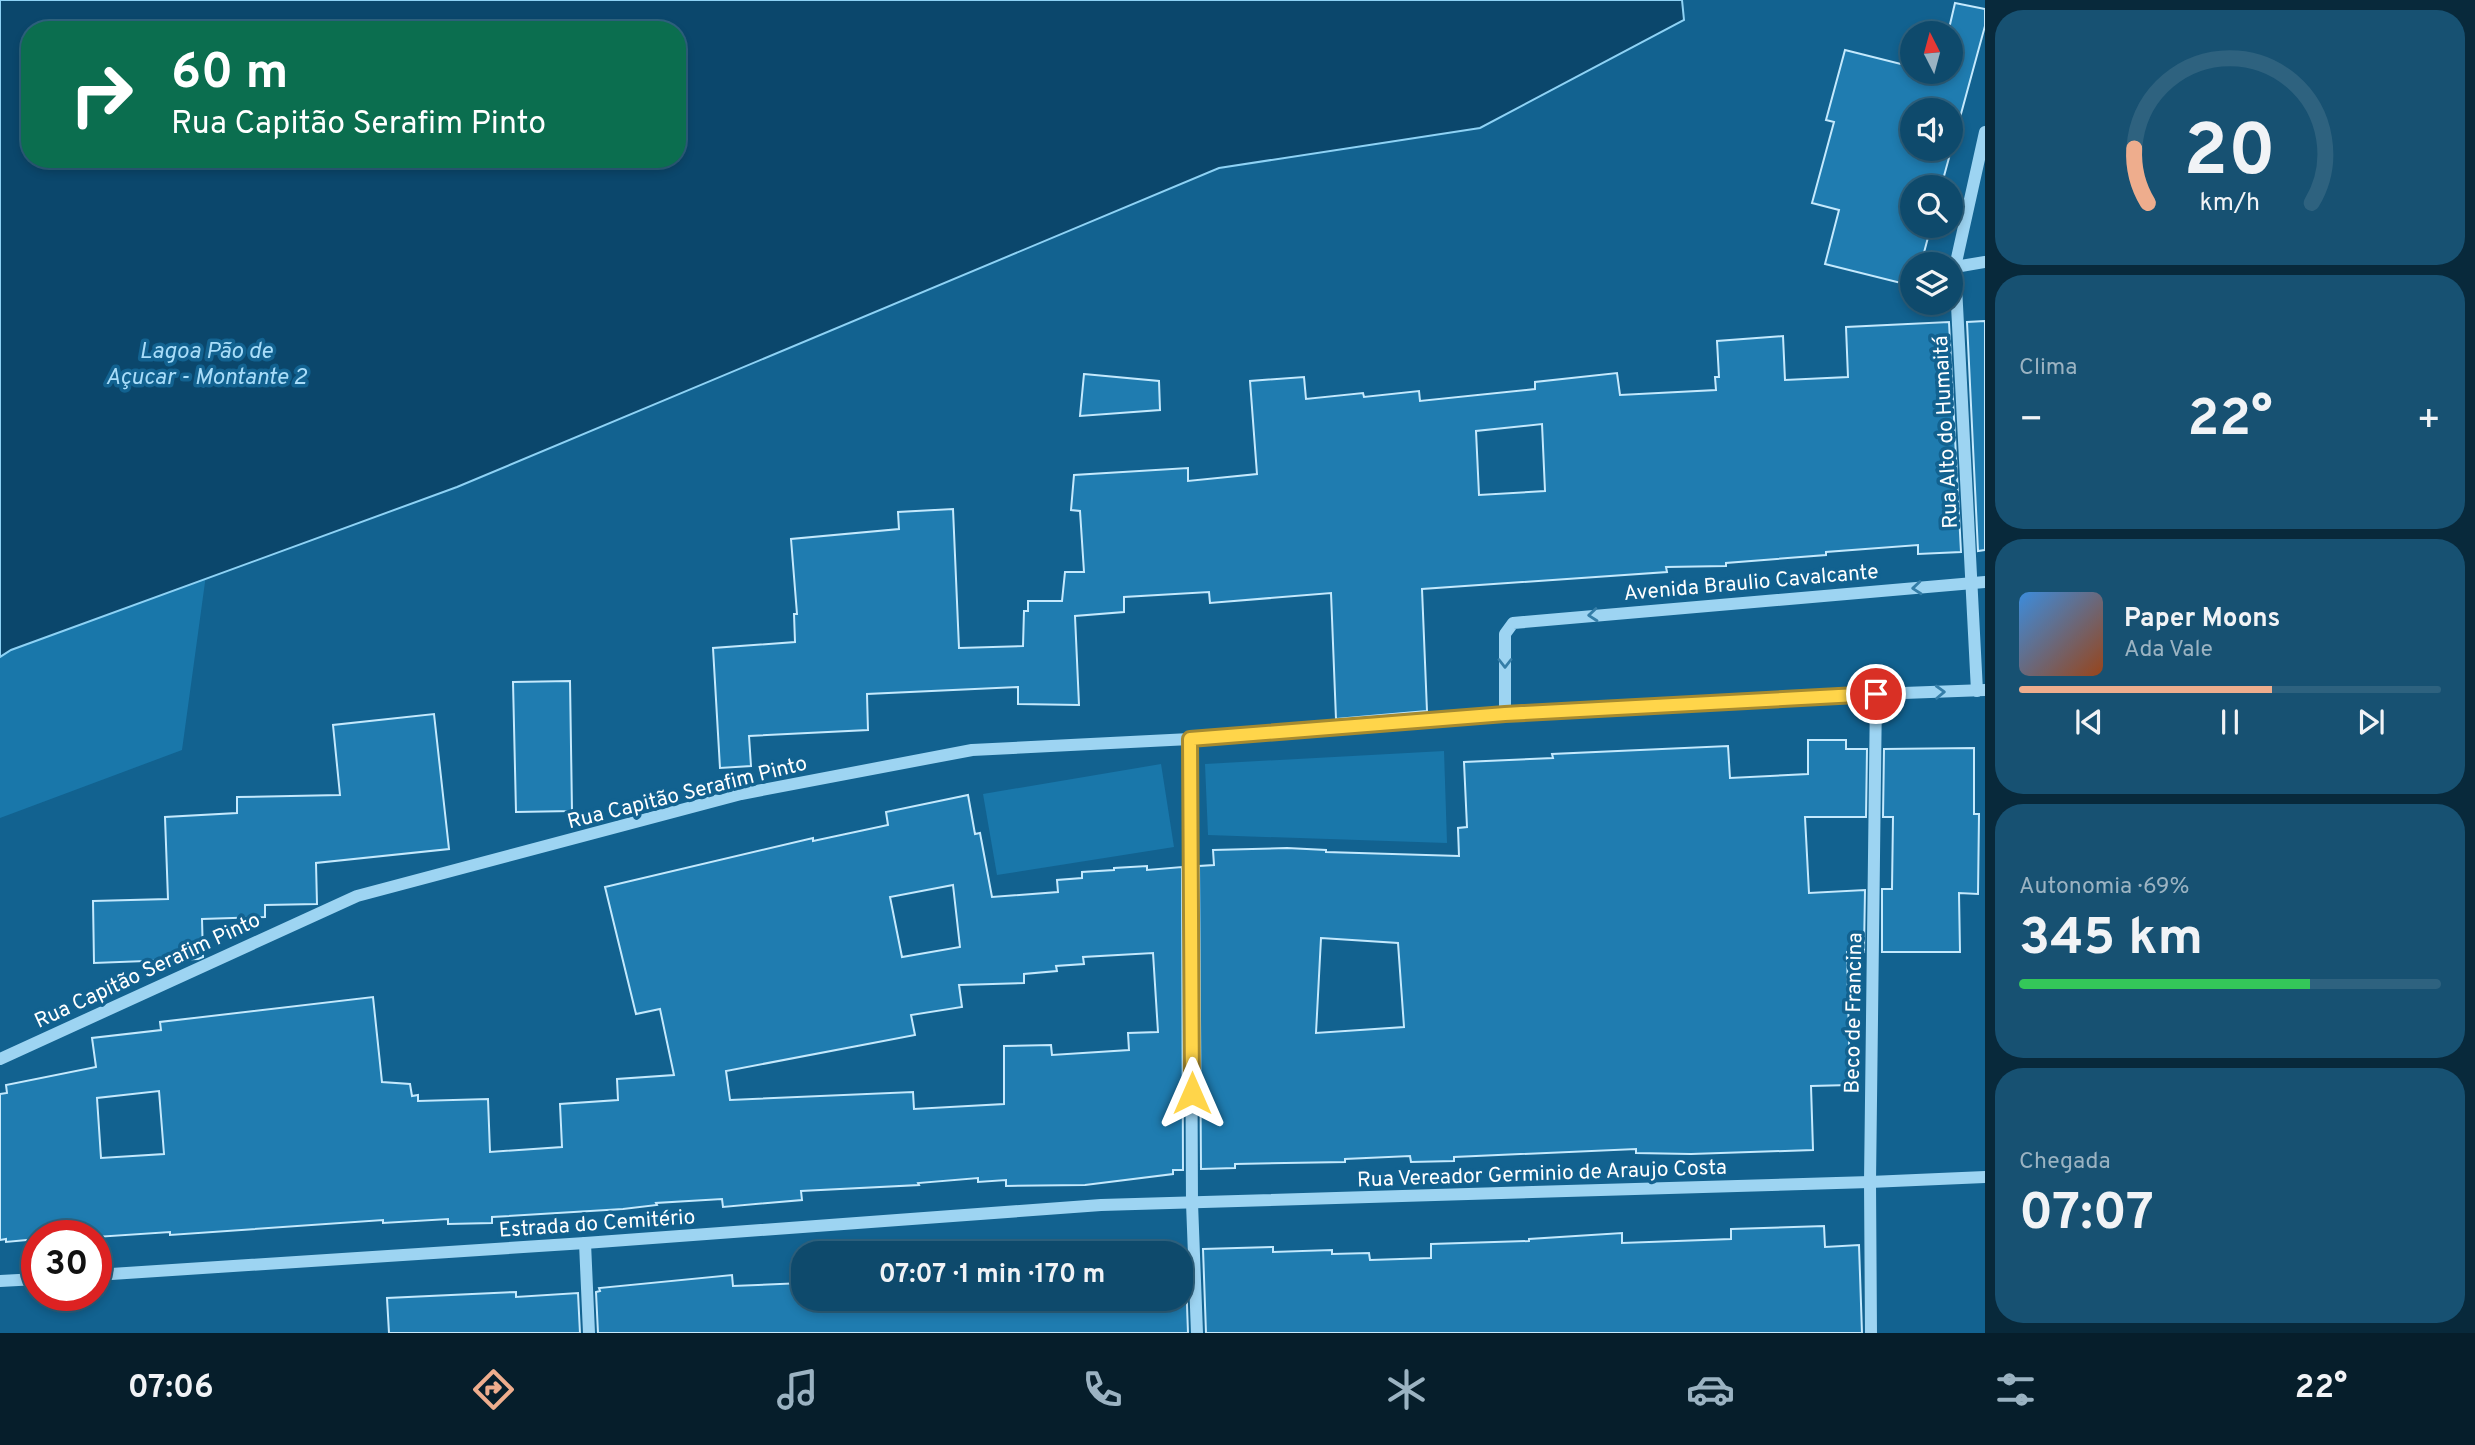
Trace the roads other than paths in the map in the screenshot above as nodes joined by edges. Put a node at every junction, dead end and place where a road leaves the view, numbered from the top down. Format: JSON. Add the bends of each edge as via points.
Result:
{"nodes":[{"id":1,"x":1985,"y":132,"type":"edge"},
{"id":2,"x":1958,"y":252,"type":"edge"},
{"id":3,"x":1985,"y":261,"type":"edge"},
{"id":4,"x":1963,"y":265,"type":"edge"},
{"id":5,"x":1959,"y":315,"type":"edge"},
{"id":6,"x":1979,"y":582,"type":"edge"},
{"id":7,"x":1981,"y":690,"type":"edge"},
{"id":8,"x":1876,"y":694,"type":"junction"},
{"id":9,"x":1505,"y":714,"type":"junction"},
{"id":10,"x":1190,"y":739,"type":"junction"},
{"id":11,"x":0,"y":1059,"type":"edge"},
{"id":12,"x":1985,"y":1177,"type":"edge"},
{"id":13,"x":1870,"y":1182,"type":"junction"},
{"id":14,"x":1192,"y":1203,"type":"junction"},
{"id":15,"x":1101,"y":1205,"type":"joint"},
{"id":16,"x":585,"y":1243,"type":"junction"},
{"id":17,"x":112,"y":1274,"type":"edge"},
{"id":18,"x":21,"y":1280,"type":"edge"},
{"id":19,"x":0,"y":1281,"type":"edge"},
{"id":20,"x":589,"y":1333,"type":"edge"},
{"id":21,"x":1197,"y":1333,"type":"edge"},
{"id":22,"x":1871,"y":1333,"type":"edge"}],
"edges":[{"from":1,"to":2,"type":"street","name":"Rua Alto do Humaitá"},
{"from":3,"to":4,"type":"street"},
{"from":5,"to":6,"type":"street","name":"Rua Alto do Humaitá"},
{"from":6,"to":7,"type":"street","name":"Rua Alto do Humaitá"},
{"from":6,"to":9,"type":"street","name":"Avenida Braulio Cavalcante","one_way":true,"via":[[1513,622],[1505,634]]},
{"from":8,"to":7,"type":"street","name":"Rua Capitão Serafim Pinto","one_way":true},
{"from":8,"to":9,"type":"street","name":"Rua Capitão Serafim Pinto"},
{"from":8,"to":13,"type":"street","name":"Beco de Francina"},
{"from":9,"to":10,"type":"street","name":"Rua Capitão Serafim Pinto"},
{"from":10,"to":11,"type":"street","name":"Rua Capitão Serafim Pinto","via":[[945,755],[741,794],[370,892]]},
{"from":10,"to":14,"type":"street"},
{"from":12,"to":13,"type":"street","name":"Rua Vereador Germinio de Araujo Costa"},
{"from":13,"to":14,"type":"street","name":"Rua Vereador Germinio de Araujo Costa"},
{"from":13,"to":22,"type":"street","name":"Beco de Francina"},
{"from":14,"to":15,"type":"street","name":"Rua Vereador Germinio de Araujo Costa"},
{"from":14,"to":21,"type":"street"},
{"from":15,"to":16,"type":"street","name":"Estrada do Cemitério"},
{"from":16,"to":17,"type":"street","name":"Estrada do Cemitério"},
{"from":16,"to":20,"type":"street"},
{"from":18,"to":19,"type":"street"}]}
